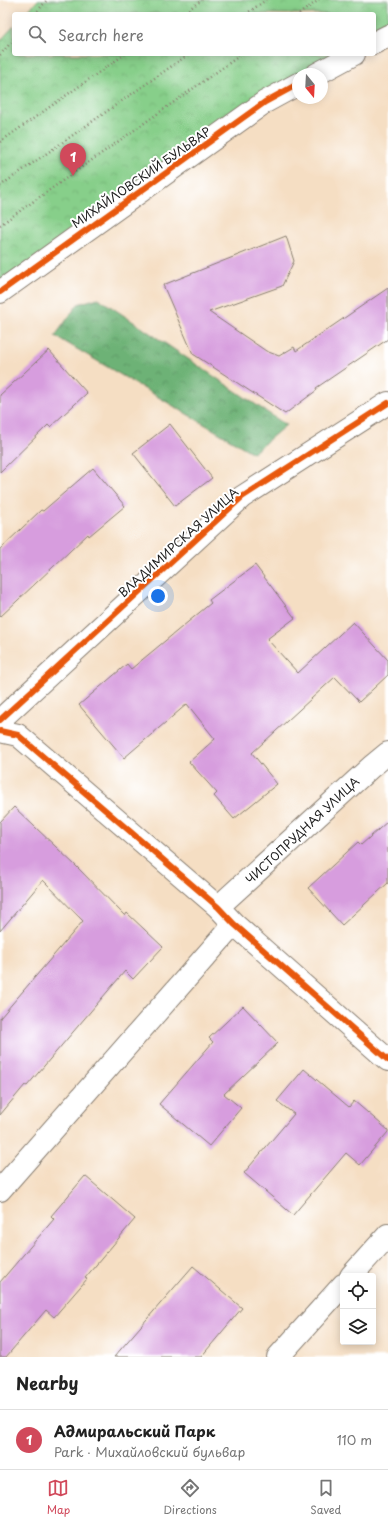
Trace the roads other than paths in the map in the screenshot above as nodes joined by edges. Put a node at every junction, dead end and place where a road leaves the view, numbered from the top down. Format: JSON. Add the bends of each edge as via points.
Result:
{"nodes":[{"id":1,"x":388,"y":36,"type":"edge"},
{"id":2,"x":376,"y":42,"type":"edge"},
{"id":3,"x":350,"y":56,"type":"edge"},
{"id":4,"x":328,"y":68,"type":"edge"},
{"id":5,"x":292,"y":87,"type":"edge"},
{"id":6,"x":0,"y":292,"type":"edge"},
{"id":7,"x":388,"y":403,"type":"edge"},
{"id":8,"x":0,"y":720,"type":"edge"},
{"id":9,"x":0,"y":731,"type":"edge"},
{"id":10,"x":388,"y":753,"type":"edge"},
{"id":11,"x":218,"y":907,"type":"junction"},
{"id":12,"x":234,"y":924,"type":"junction"},
{"id":13,"x":388,"y":1060,"type":"edge"},
{"id":14,"x":0,"y":1190,"type":"edge"},
{"id":15,"x":388,"y":1235,"type":"edge"},
{"id":16,"x":354,"y":1273,"type":"edge"},
{"id":17,"x":340,"y":1288,"type":"edge"},
{"id":18,"x":278,"y":1357,"type":"edge"}],
"edges":[{"from":1,"to":2,"type":"street"},
{"from":3,"to":4,"type":"street"},
{"from":5,"to":6,"type":"street","name":"МИХАЙЛОВСКИЙ БУЛЬВАР","via":[[265,102]]},
{"from":7,"to":8,"type":"street","name":"ВЛАДИМИРСКАЯ УЛИЦА","via":[[242,497]]},
{"from":9,"to":11,"type":"street","via":[[18,735]]},
{"from":10,"to":11,"type":"street","name":"ЧИСТОПРУДНАЯ УЛИЦА"},
{"from":11,"to":12,"type":"street"},
{"from":12,"to":13,"type":"street"},
{"from":12,"to":14,"type":"street"},
{"from":15,"to":16,"type":"street"},
{"from":17,"to":18,"type":"street"}]}
